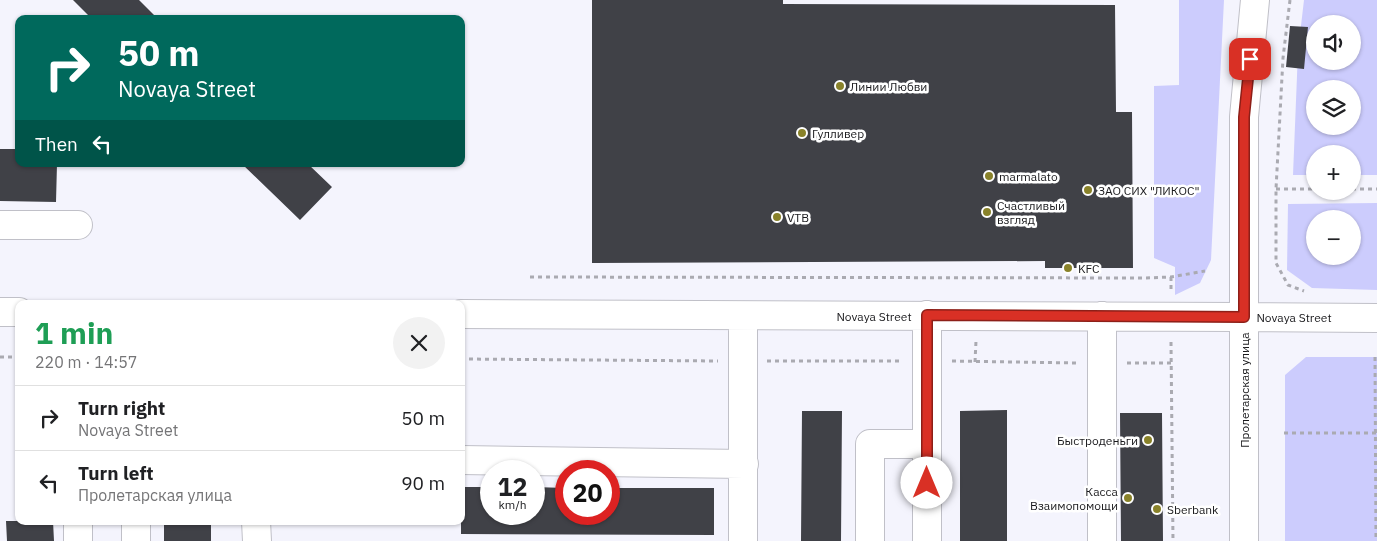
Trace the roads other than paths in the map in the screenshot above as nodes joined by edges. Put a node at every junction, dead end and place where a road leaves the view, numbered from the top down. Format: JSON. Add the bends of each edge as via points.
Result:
{"nodes":[{"id":1,"x":1255,"y":0,"type":"edge"},
{"id":2,"x":0,"y":225,"type":"edge"},
{"id":3,"x":78,"y":225,"type":"dead end"},
{"id":4,"x":0,"y":312,"type":"edge"},
{"id":5,"x":15,"y":312,"type":"edge"},
{"id":6,"x":465,"y":314,"type":"edge"},
{"id":7,"x":927,"y":315,"type":"junction"},
{"id":8,"x":743,"y":316,"type":"junction"},
{"id":9,"x":1102,"y":316,"type":"junction"},
{"id":10,"x":1244,"y":317,"type":"junction"},
{"id":11,"x":1377,"y":318,"type":"edge"},
{"id":12,"x":927,"y":444,"type":"junction"},
{"id":13,"x":465,"y":460,"type":"edge"},
{"id":14,"x":744,"y":464,"type":"junction"},
{"id":15,"x":78,"y":525,"type":"edge"},
{"id":16,"x":136,"y":525,"type":"edge"},
{"id":17,"x":256,"y":525,"type":"edge"},
{"id":18,"x":78,"y":541,"type":"edge"},
{"id":19,"x":136,"y":541,"type":"edge"},
{"id":20,"x":257,"y":541,"type":"edge"},
{"id":21,"x":743,"y":541,"type":"edge"},
{"id":22,"x":870,"y":541,"type":"edge"},
{"id":23,"x":927,"y":541,"type":"edge"},
{"id":24,"x":1102,"y":541,"type":"edge"},
{"id":25,"x":1244,"y":541,"type":"edge"}],
"edges":[{"from":1,"to":10,"type":"street","name":"Пролетарская улица","via":[[1244,117]]},
{"from":2,"to":3,"type":"street"},
{"from":4,"to":5,"type":"street"},
{"from":6,"to":8,"type":"street","name":"Novaya Street"},
{"from":7,"to":8,"type":"street","name":"Novaya Street"},
{"from":7,"to":9,"type":"street","name":"Novaya Street"},
{"from":7,"to":12,"type":"street"},
{"from":8,"to":14,"type":"street"},
{"from":9,"to":10,"type":"street","name":"Novaya Street"},
{"from":9,"to":24,"type":"street"},
{"from":10,"to":11,"type":"street","name":"Novaya Street"},
{"from":10,"to":25,"type":"street","name":"Пролетарская улица"},
{"from":12,"to":22,"type":"street","via":[[870,444]]},
{"from":12,"to":23,"type":"street"},
{"from":13,"to":14,"type":"street"},
{"from":14,"to":21,"type":"street"},
{"from":15,"to":18,"type":"street"},
{"from":16,"to":19,"type":"street"},
{"from":17,"to":20,"type":"street"}]}
